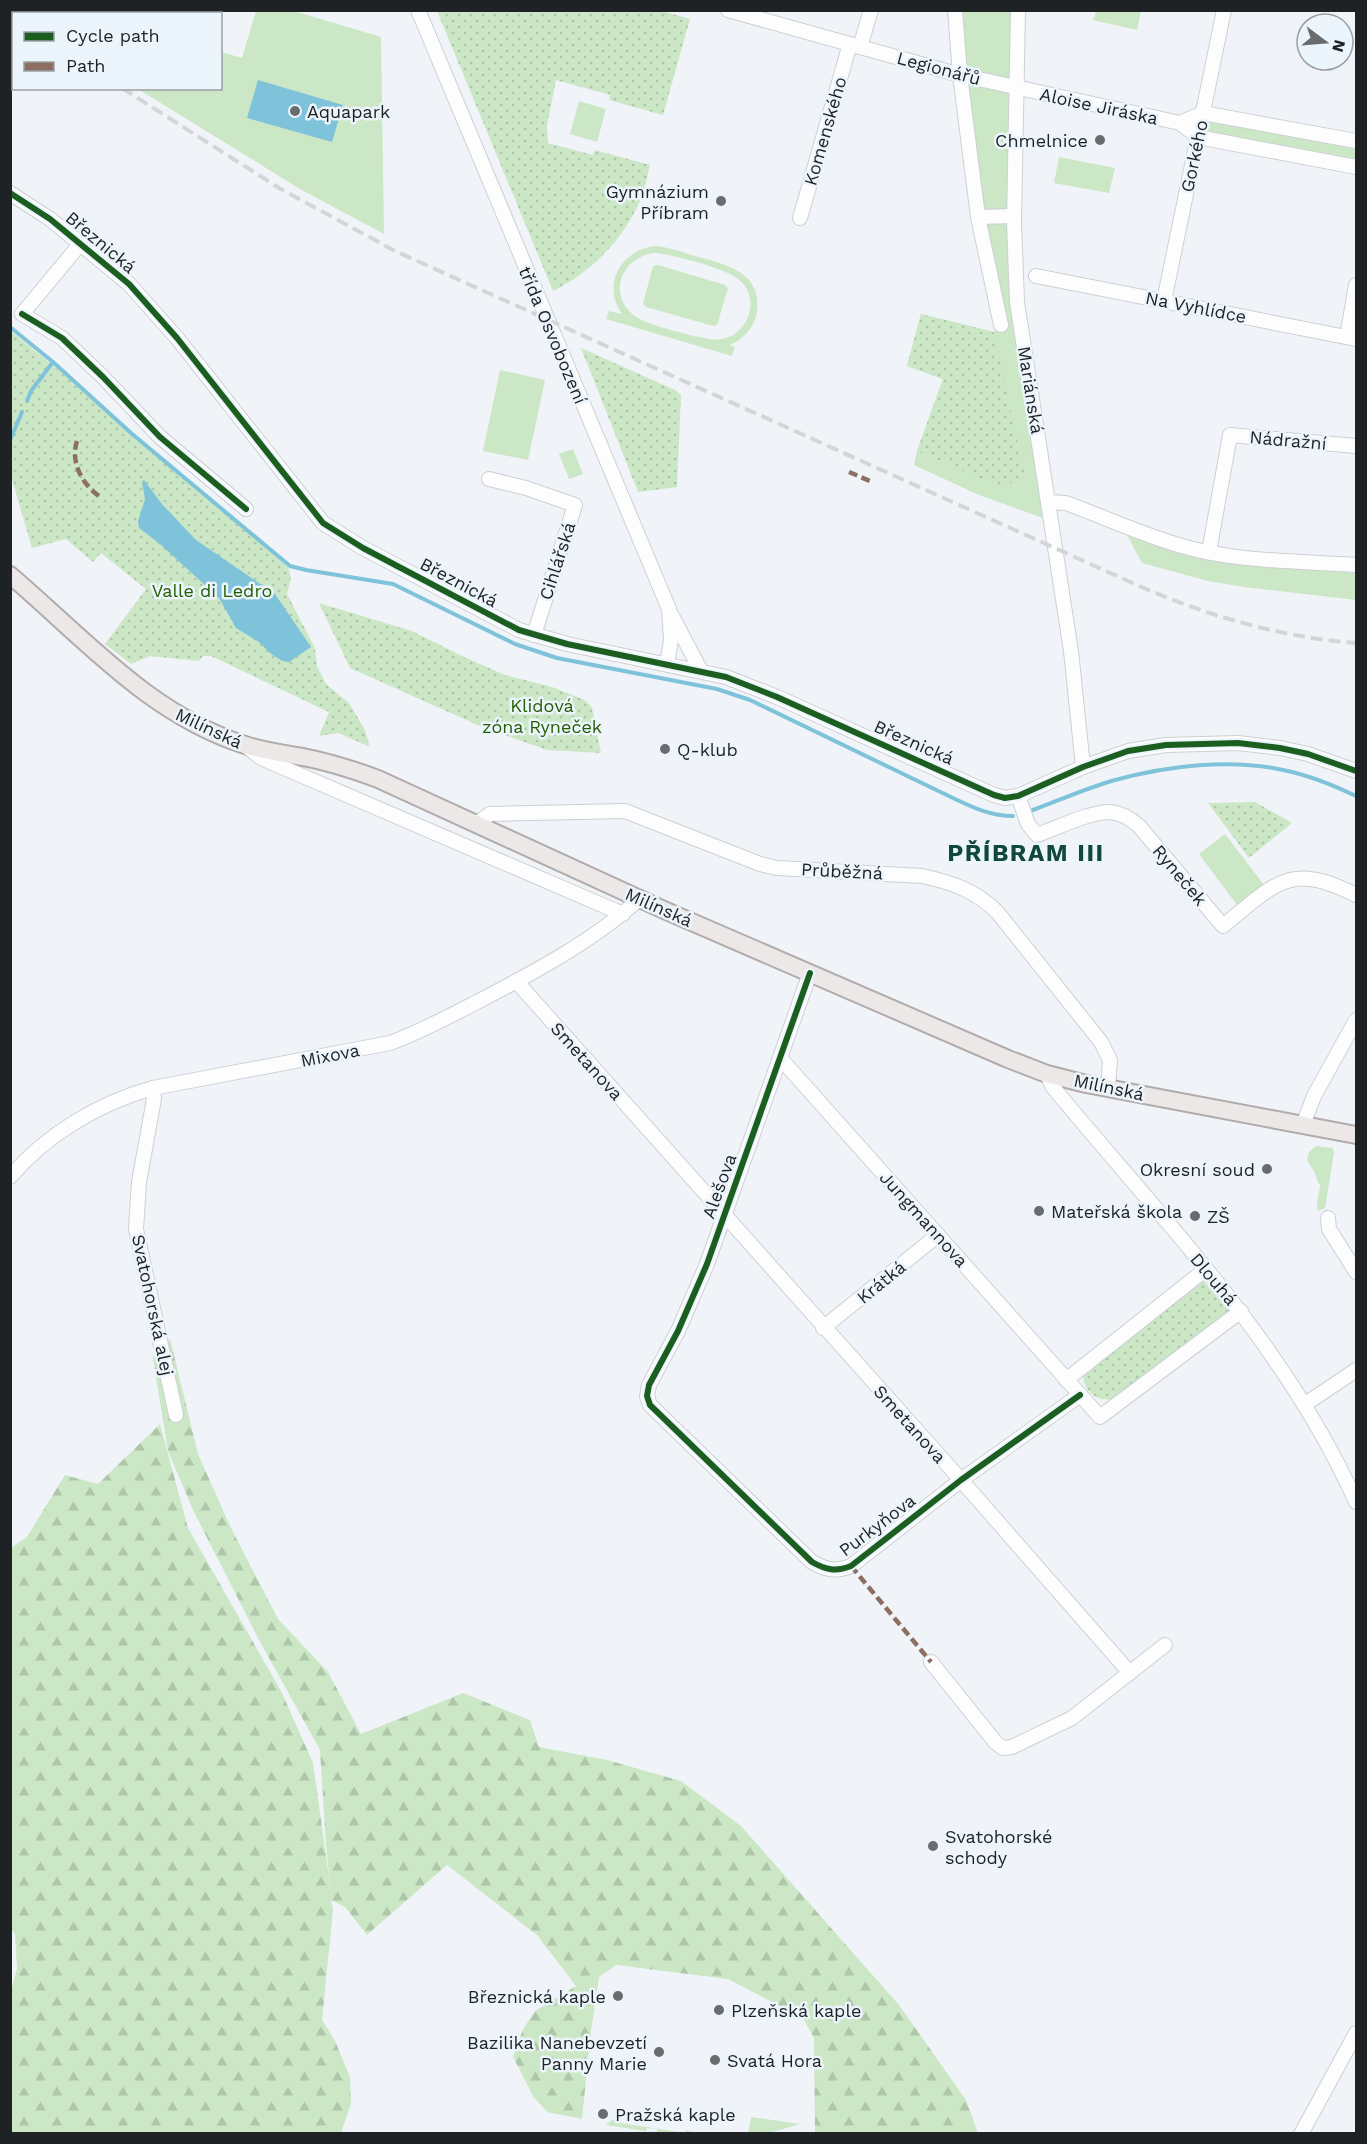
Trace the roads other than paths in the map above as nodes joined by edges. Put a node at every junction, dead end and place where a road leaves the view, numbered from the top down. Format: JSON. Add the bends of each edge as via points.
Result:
{"nodes":[{"id":1,"x":418,"y":10,"type":"edge"},
{"id":2,"x":729,"y":10,"type":"edge"},
{"id":3,"x":871,"y":10,"type":"edge"},
{"id":4,"x":955,"y":10,"type":"edge"},
{"id":5,"x":1018,"y":10,"type":"edge"},
{"id":6,"x":1224,"y":10,"type":"edge"},
{"id":7,"x":855,"y":45,"type":"junction"},
{"id":8,"x":960,"y":75,"type":"junction"},
{"id":9,"x":1018,"y":88,"type":"junction"},
{"id":10,"x":1203,"y":113,"type":"junction"},
{"id":11,"x":1180,"y":123,"type":"junction"},
{"id":12,"x":1198,"y":136,"type":"junction"},
{"id":13,"x":1356,"y":141,"type":"edge"},
{"id":14,"x":1356,"y":167,"type":"edge"},
{"id":15,"x":10,"y":193,"type":"edge"},
{"id":16,"x":1014,"y":216,"type":"junction"},
{"id":17,"x":978,"y":217,"type":"junction"},
{"id":18,"x":800,"y":218,"type":"dead end"},
{"id":19,"x":81,"y":243,"type":"junction"},
{"id":20,"x":1036,"y":276,"type":"dead end"},
{"id":21,"x":1356,"y":285,"type":"edge"},
{"id":22,"x":1164,"y":301,"type":"junction"},
{"id":23,"x":1001,"y":325,"type":"dead end"},
{"id":24,"x":1352,"y":338,"type":"edge"},
{"id":25,"x":1356,"y":446,"type":"edge"},
{"id":26,"x":489,"y":479,"type":"dead end"},
{"id":27,"x":1048,"y":502,"type":"junction"},
{"id":28,"x":246,"y":509,"type":"dead end"},
{"id":29,"x":1209,"y":552,"type":"junction"},
{"id":30,"x":1356,"y":565,"type":"edge"},
{"id":31,"x":10,"y":575,"type":"edge"},
{"id":32,"x":669,"y":609,"type":"junction"},
{"id":33,"x":534,"y":635,"type":"junction"},
{"id":34,"x":667,"y":664,"type":"junction"},
{"id":35,"x":701,"y":671,"type":"junction"},
{"id":36,"x":245,"y":746,"type":"junction"},
{"id":37,"x":1083,"y":767,"type":"junction"},
{"id":38,"x":1356,"y":771,"type":"edge"},
{"id":39,"x":1018,"y":795,"type":"junction"},
{"id":40,"x":479,"y":825,"type":"junction"},
{"id":41,"x":471,"y":849,"type":"junction"},
{"id":42,"x":1356,"y":895,"type":"edge"},
{"id":43,"x":639,"y":899,"type":"junction"},
{"id":44,"x":622,"y":914,"type":"junction"},
{"id":45,"x":810,"y":973,"type":"junction"},
{"id":46,"x":516,"y":981,"type":"junction"},
{"id":47,"x":1356,"y":1020,"type":"edge"},
{"id":48,"x":781,"y":1059,"type":"junction"},
{"id":49,"x":1047,"y":1074,"type":"junction"},
{"id":50,"x":153,"y":1088,"type":"junction"},
{"id":51,"x":1108,"y":1088,"type":"junction"},
{"id":52,"x":1303,"y":1125,"type":"junction"},
{"id":53,"x":1356,"y":1134,"type":"edge"},
{"id":54,"x":10,"y":1177,"type":"edge"},
{"id":55,"x":723,"y":1215,"type":"junction"},
{"id":56,"x":1328,"y":1218,"type":"dead end"},
{"id":57,"x":938,"y":1235,"type":"junction"},
{"id":58,"x":1206,"y":1269,"type":"junction"},
{"id":59,"x":1356,"y":1272,"type":"edge"},
{"id":60,"x":1241,"y":1311,"type":"junction"},
{"id":61,"x":824,"y":1328,"type":"junction"},
{"id":62,"x":1356,"y":1370,"type":"edge"},
{"id":63,"x":1066,"y":1380,"type":"junction"},
{"id":64,"x":1080,"y":1395,"type":"junction"},
{"id":65,"x":1304,"y":1404,"type":"junction"},
{"id":66,"x":650,"y":1405,"type":"joint"},
{"id":67,"x":176,"y":1416,"type":"dead end"},
{"id":68,"x":961,"y":1480,"type":"junction"},
{"id":69,"x":1356,"y":1502,"type":"edge"},
{"id":70,"x":1165,"y":1645,"type":"dead end"},
{"id":71,"x":931,"y":1662,"type":"dead end"},
{"id":72,"x":1130,"y":1673,"type":"junction"},
{"id":73,"x":1356,"y":2033,"type":"edge"},
{"id":74,"x":1301,"y":2133,"type":"edge"}],
"edges":[{"from":1,"to":32,"type":"street","name":"třída Osvobození"},
{"from":2,"to":7,"type":"street","name":"Legionářů"},
{"from":3,"to":7,"type":"street"},
{"from":4,"to":8,"type":"street","name":"Mariánská"},
{"from":5,"to":9,"type":"street","name":"Mariánská"},
{"from":6,"to":10,"type":"street","name":"Gorkého"},
{"from":7,"to":8,"type":"street","name":"Legionářů"},
{"from":7,"to":18,"type":"street","name":"Komenského"},
{"from":8,"to":9,"type":"street","name":"Legionářů"},
{"from":8,"to":17,"type":"street","name":"Mariánská"},
{"from":9,"to":11,"type":"street","name":"Aloise Jiráska"},
{"from":9,"to":16,"type":"street","name":"Mariánská"},
{"from":10,"to":11,"type":"street","name":"Aloise Jiráska"},
{"from":10,"to":12,"type":"street","name":"Gorkého"},
{"from":10,"to":13,"type":"street"},
{"from":11,"to":12,"type":"street","name":"Aloise Jiráska"},
{"from":12,"to":14,"type":"street","name":"Aloise Jiráska"},
{"from":12,"to":22,"type":"street","name":"Gorkého"},
{"from":15,"to":19,"type":"street","name":"Březnická"},
{"from":16,"to":17,"type":"street"},
{"from":16,"to":27,"type":"street","name":"Mariánská","via":[[1017,302]]},
{"from":17,"to":23,"type":"street","name":"Mariánská"},
{"from":19,"to":28,"type":"street","via":[[22,315],[62,338],[160,437]]},
{"from":19,"to":33,"type":"street","name":"Březnická","via":[[129,284],[177,338],[323,523],[363,548]]},
{"from":20,"to":22,"type":"street","name":"Na Vyhlídce"},
{"from":21,"to":24,"type":"street"},
{"from":22,"to":24,"type":"street","name":"Na Vyhlídce"},
{"from":25,"to":29,"type":"street","name":"Nádražní","via":[[1230,435]]},
{"from":26,"to":33,"type":"street","name":"Cihlářská","via":[[575,505]]},
{"from":27,"to":29,"type":"street","via":[[1066,503]]},
{"from":27,"to":37,"type":"street","name":"Mariánská","via":[[1071,651]]},
{"from":29,"to":30,"type":"street"},
{"from":31,"to":36,"type":"main road","name":"Milínská","via":[[36,605],[152,699]]},
{"from":32,"to":34,"type":"street","name":"třída Osvobození"},
{"from":32,"to":35,"type":"street"},
{"from":33,"to":34,"type":"street","name":"Březnická"},
{"from":34,"to":35,"type":"street","name":"Březnická"},
{"from":35,"to":39,"type":"street","name":"Březnická","via":[[777,697],[994,795]]},
{"from":36,"to":40,"type":"main road","name":"Milínská","via":[[348,768]]},
{"from":36,"to":41,"type":"street","via":[[261,758]]},
{"from":37,"to":38,"type":"street","via":[[1128,751],[1166,745],[1238,743],[1308,754]]},
{"from":37,"to":39,"type":"street"},
{"from":39,"to":42,"type":"street","name":"Ryneček","via":[[1028,824],[1037,835],[1097,814],[1110,812],[1130,819],[1223,926],[1270,888],[1285,881],[1322,880]]},
{"from":40,"to":41,"type":"street"},
{"from":40,"to":43,"type":"main road","name":"Milínská"},
{"from":40,"to":51,"type":"street","name":"Průběžná","via":[[490,814],[625,811],[777,868],[922,876],[965,889],[998,913],[1101,1042],[1110,1060]]},
{"from":41,"to":44,"type":"street"},
{"from":43,"to":44,"type":"street","name":"Mixova"},
{"from":43,"to":45,"type":"main road","name":"Milínská"},
{"from":44,"to":46,"type":"street","name":"Mixova"},
{"from":45,"to":48,"type":"street","name":"Alešova"},
{"from":45,"to":49,"type":"main road","name":"Milínská"},
{"from":46,"to":50,"type":"street","name":"Mixova","via":[[390,1043]]},
{"from":46,"to":55,"type":"street","name":"Smetanova"},
{"from":47,"to":52,"type":"street","via":[[1314,1096]]},
{"from":48,"to":55,"type":"street","name":"Alešova"},
{"from":48,"to":57,"type":"street","name":"Jungmannova"},
{"from":49,"to":51,"type":"main road","name":"Milínská"},
{"from":49,"to":58,"type":"street","name":"Dlouhá","via":[[1058,1094]]},
{"from":50,"to":54,"type":"street","name":"Mixova","via":[[122,1098],[70,1126],[37,1150]]},
{"from":50,"to":67,"type":"street","name":"Svatohorská alej","via":[[136,1229]]},
{"from":51,"to":52,"type":"main road","name":"Milínská"},
{"from":52,"to":53,"type":"main road","name":"Milínská"},
{"from":55,"to":61,"type":"street","name":"Smetanova"},
{"from":55,"to":66,"type":"street","name":"Alešova","via":[[687,1312],[649,1385]]},
{"from":56,"to":59,"type":"street","via":[[1329,1229]]},
{"from":57,"to":61,"type":"street","name":"Krátká"},
{"from":57,"to":63,"type":"street","name":"Jungmannova"},
{"from":58,"to":60,"type":"street","name":"Dlouhá"},
{"from":58,"to":63,"type":"street"},
{"from":60,"to":64,"type":"street","name":"Jungmannova","via":[[1100,1417]]},
{"from":60,"to":65,"type":"street","name":"Dlouhá"},
{"from":61,"to":68,"type":"street","name":"Smetanova"},
{"from":62,"to":65,"type":"street"},
{"from":63,"to":64,"type":"street","name":"Jungmannova"},
{"from":64,"to":68,"type":"street","name":"Purkyňova"},
{"from":65,"to":69,"type":"street","name":"Dlouhá"},
{"from":66,"to":68,"type":"street","name":"Purkyňova","via":[[812,1562],[823,1568],[841,1570],[851,1566]]},
{"from":68,"to":72,"type":"street","name":"Smetanova"},
{"from":70,"to":72,"type":"street"},
{"from":71,"to":72,"type":"street","via":[[1003,1748],[1072,1718]]},
{"from":73,"to":74,"type":"street"}]}
